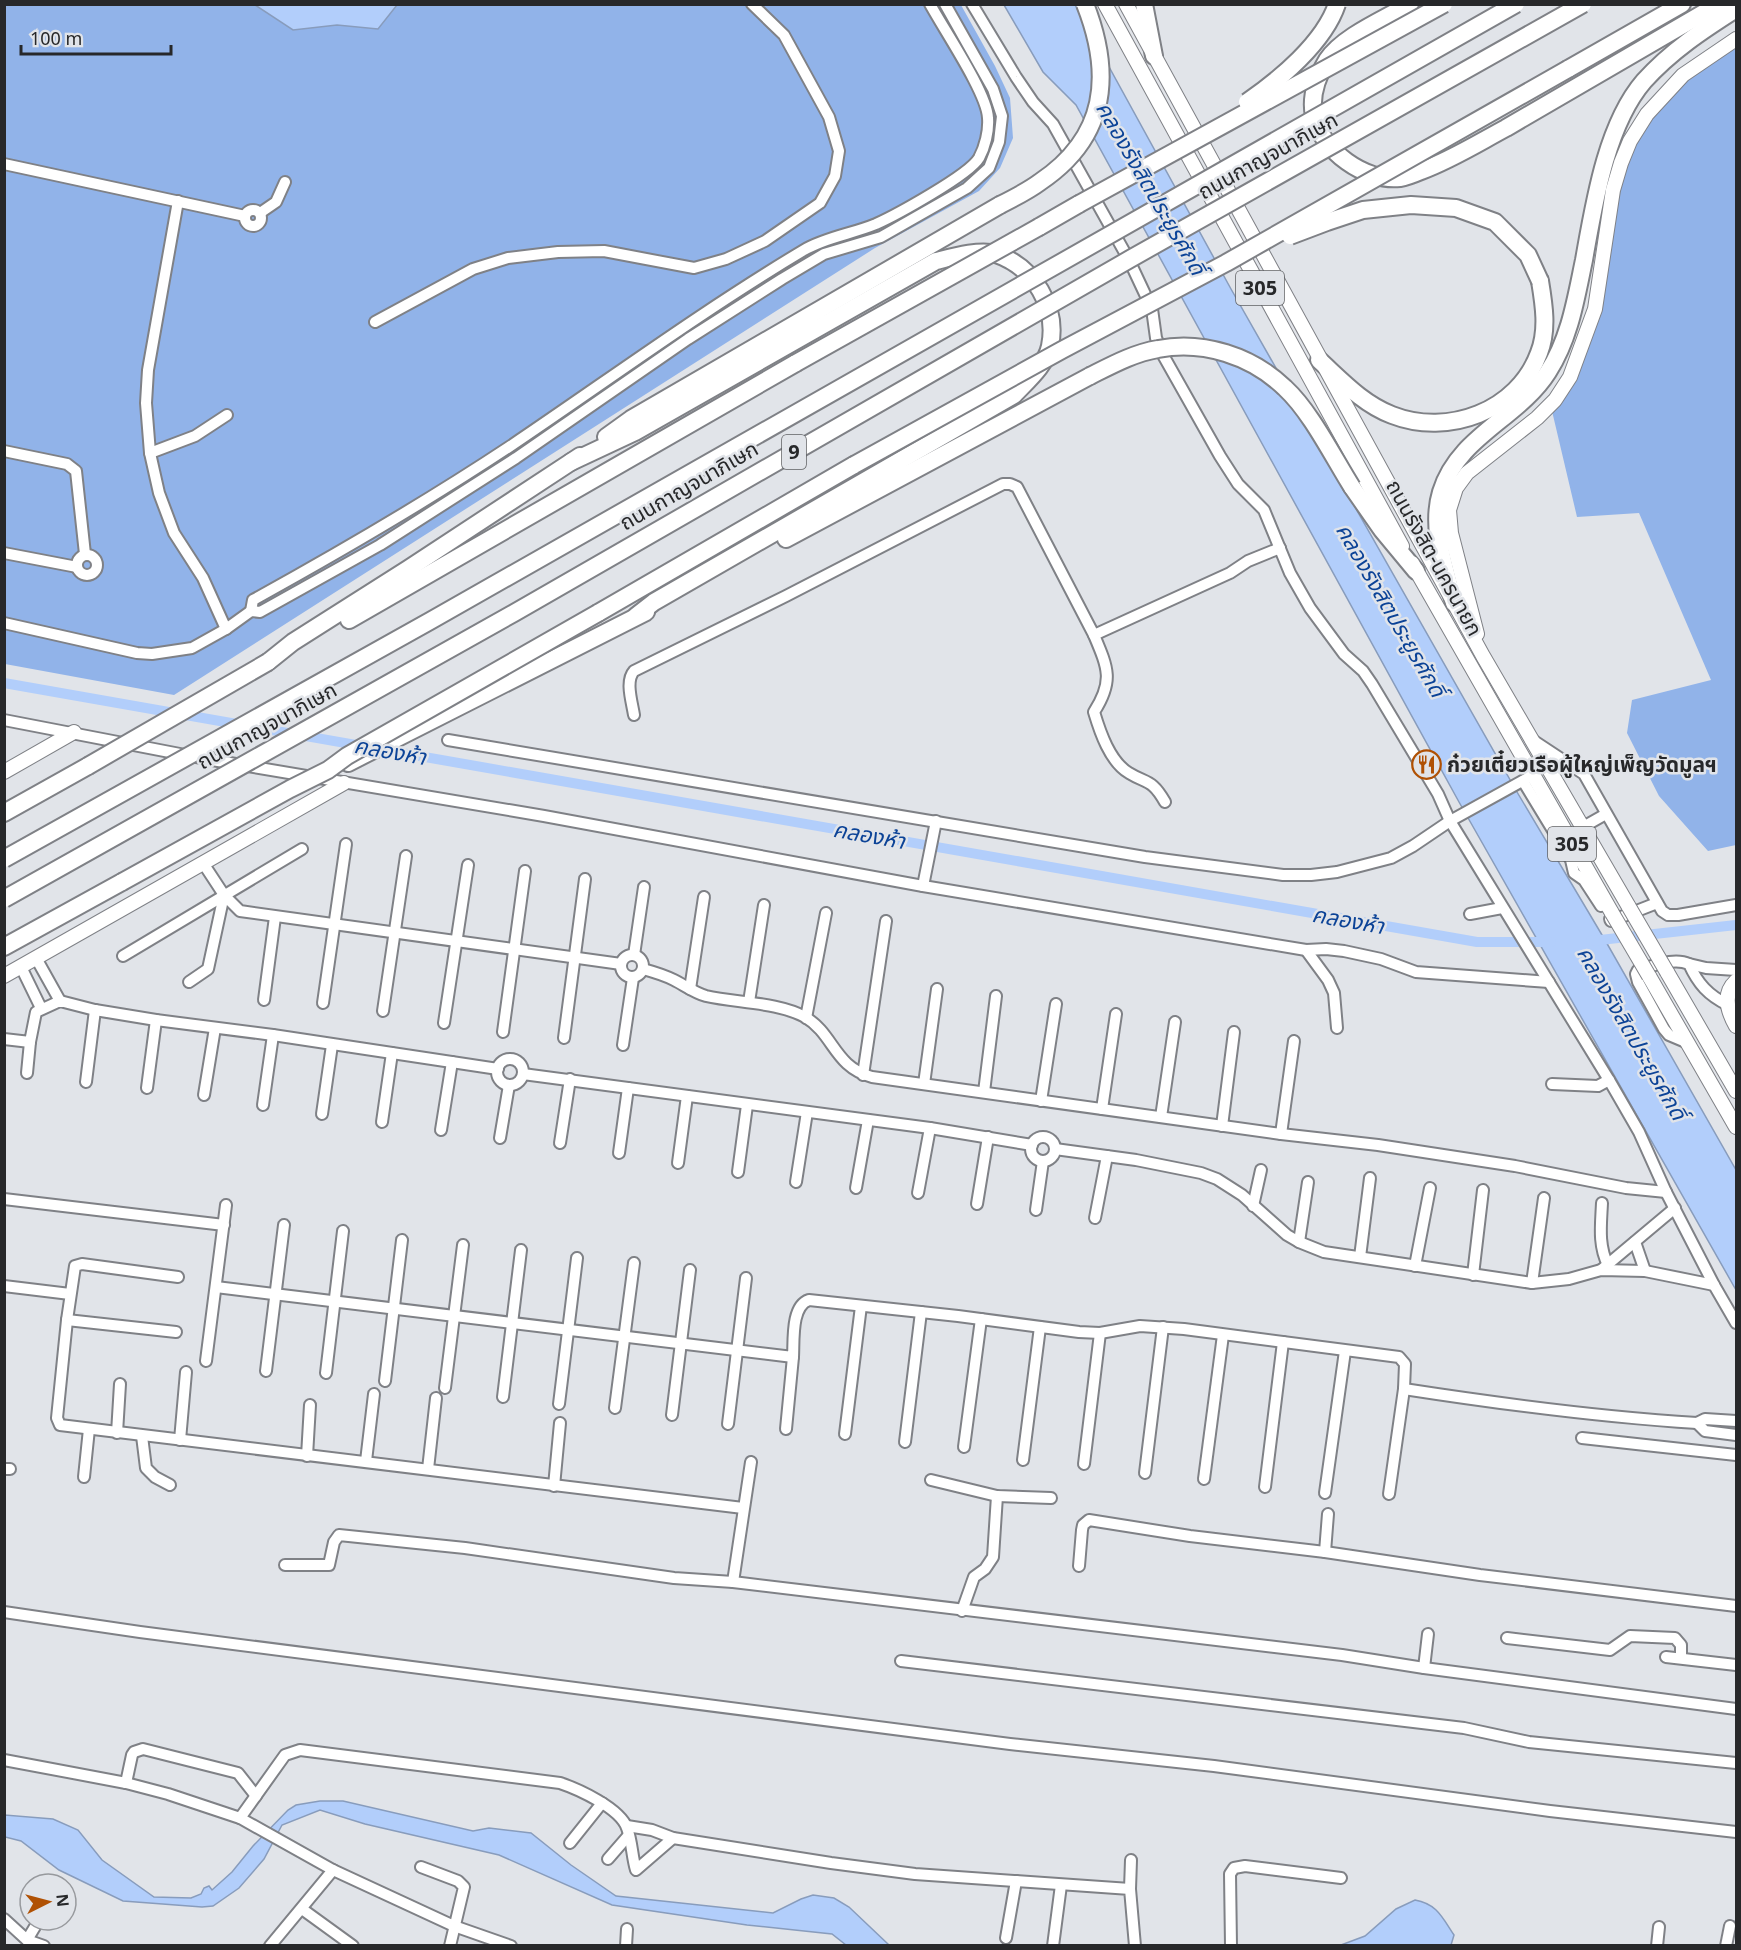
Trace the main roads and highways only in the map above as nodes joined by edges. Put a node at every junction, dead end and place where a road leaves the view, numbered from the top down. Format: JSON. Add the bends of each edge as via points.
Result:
{"nodes":[{"id":1,"x":1085,"y":4,"type":"edge"},
{"id":2,"x":1105,"y":4,"type":"edge"},
{"id":3,"x":1126,"y":4,"type":"edge"},
{"id":4,"x":1144,"y":4,"type":"edge"},
{"id":5,"x":1336,"y":4,"type":"edge"},
{"id":6,"x":1410,"y":4,"type":"edge"},
{"id":7,"x":1444,"y":4,"type":"edge"},
{"id":8,"x":1516,"y":4,"type":"edge"},
{"id":9,"x":1583,"y":4,"type":"edge"},
{"id":10,"x":1682,"y":4,"type":"edge"},
{"id":11,"x":1719,"y":4,"type":"edge"},
{"id":12,"x":1737,"y":9,"type":"edge"},
{"id":13,"x":1737,"y":39,"type":"edge"},
{"id":14,"x":1154,"y":56,"type":"junction"},
{"id":15,"x":1182,"y":146,"type":"junction"},
{"id":16,"x":1226,"y":263,"type":"junction"},
{"id":17,"x":1319,"y":360,"type":"junction"},
{"id":18,"x":571,"y":462,"type":"junction"},
{"id":19,"x":1416,"y":571,"type":"junction"},
{"id":20,"x":412,"y":575,"type":"junction"},
{"id":21,"x":1454,"y":603,"type":"junction"},
{"id":22,"x":636,"y":616,"type":"junction"},
{"id":23,"x":1483,"y":656,"type":"junction"},
{"id":24,"x":74,"y":732,"type":"road end"},
{"id":25,"x":328,"y":770,"type":"junction"},
{"id":26,"x":4,"y":772,"type":"edge"},
{"id":27,"x":344,"y":783,"type":"road end"},
{"id":28,"x":4,"y":813,"type":"edge"},
{"id":29,"x":4,"y":859,"type":"edge"},
{"id":30,"x":4,"y":899,"type":"edge"},
{"id":31,"x":4,"y":947,"type":"edge"},
{"id":32,"x":4,"y":976,"type":"edge"},
{"id":33,"x":1737,"y":981,"type":"edge"},
{"id":34,"x":1737,"y":1026,"type":"edge"},
{"id":35,"x":1737,"y":1091,"type":"edge"},
{"id":36,"x":1737,"y":1127,"type":"edge"}],
"edges":[{"from":1,"to":18,"type":"highway","bridge":true,"via":[[1101,56],[1098,108],[1090,129],[1063,164],[1040,182],[631,419]]},
{"from":2,"to":19,"type":"main road","name":"ถนนรังสิต-นครนายก","number":"305"},
{"from":3,"to":14,"type":"main road","name":"ถนนรังสิต-นครนายก","number":"305"},
{"from":4,"to":14,"type":"highway"},
{"from":5,"to":15,"type":"highway","bridge":true,"via":[[1324,30],[1297,61],[1254,97]]},
{"from":6,"to":11,"type":"highway","via":[[1351,38],[1329,58],[1314,85],[1314,116],[1322,136],[1345,160],[1382,178],[1402,178],[1444,163]]},
{"from":7,"to":15,"type":"highway","bridge":true},
{"from":8,"to":29,"type":"highway","name":"ถนนกาญจนาภิเษก","number":"9","bridge":true,"via":[[440,616]]},
{"from":9,"to":30,"type":"highway","name":"ถนนกาญจนาภิเษก","number":"9","bridge":true},
{"from":10,"to":16,"type":"highway","bridge":true},
{"from":12,"to":21,"type":"highway","via":[[1669,56],[1642,83],[1622,117],[1607,155],[1595,197],[1575,307],[1548,372],[1523,401],[1460,455],[1444,482],[1437,514],[1438,532]]},
{"from":13,"to":23,"type":"main road","via":[[1683,75],[1647,114],[1630,141],[1613,190],[1595,309],[1570,377],[1537,418],[1467,473],[1456,488],[1449,510],[1451,533]]},
{"from":14,"to":17,"type":"main road","name":"ถนนรังสิต-นครนายก","number":"305"},
{"from":15,"to":20,"type":"highway","bridge":true},
{"from":16,"to":17,"type":"highway","bridge":true,"via":[[1364,210],[1411,205],[1456,208],[1495,222],[1528,255],[1540,281],[1545,330],[1539,353],[1523,384],[1477,415],[1443,423],[1393,416],[1356,394]]},
{"from":16,"to":25,"type":"highway","bridge":true,"via":[[854,465]]},
{"from":17,"to":21,"type":"main road","name":"ถนนรังสิต-นครนายก","number":"305"},
{"from":18,"to":20,"type":"highway"},
{"from":18,"to":22,"type":"highway","via":[[635,432],[936,261],[995,253],[1021,268],[1042,289],[1050,318],[1050,347],[1036,372],[1014,395],[654,602]]},
{"from":19,"to":22,"type":"highway","bridge":true,"via":[[1352,487],[1286,388],[1227,353],[1185,346],[1126,358],[698,587]]},
{"from":19,"to":36,"type":"main road","name":"ถนนรังสิต-นครนายก","number":"305","bridge":true,"via":[[1525,779],[1612,913]]},
{"from":20,"to":28,"type":"highway","bridge":true,"via":[[293,642],[268,662],[118,750]]},
{"from":21,"to":23,"type":"main road","name":"ถนนรังสิต-นครนายก","number":"305"},
{"from":22,"to":25,"type":"highway","bridge":true,"via":[[513,682]]},
{"from":23,"to":35,"type":"main road","name":"ถนนรังสิต-นครนายก","number":"305","bridge":true},
{"from":24,"to":26,"type":"main road"},
{"from":25,"to":31,"type":"highway","bridge":true},
{"from":27,"to":32,"type":"main road"},
{"from":33,"to":34,"type":"main road","via":[[1729,989],[1728,1005]]}]}
